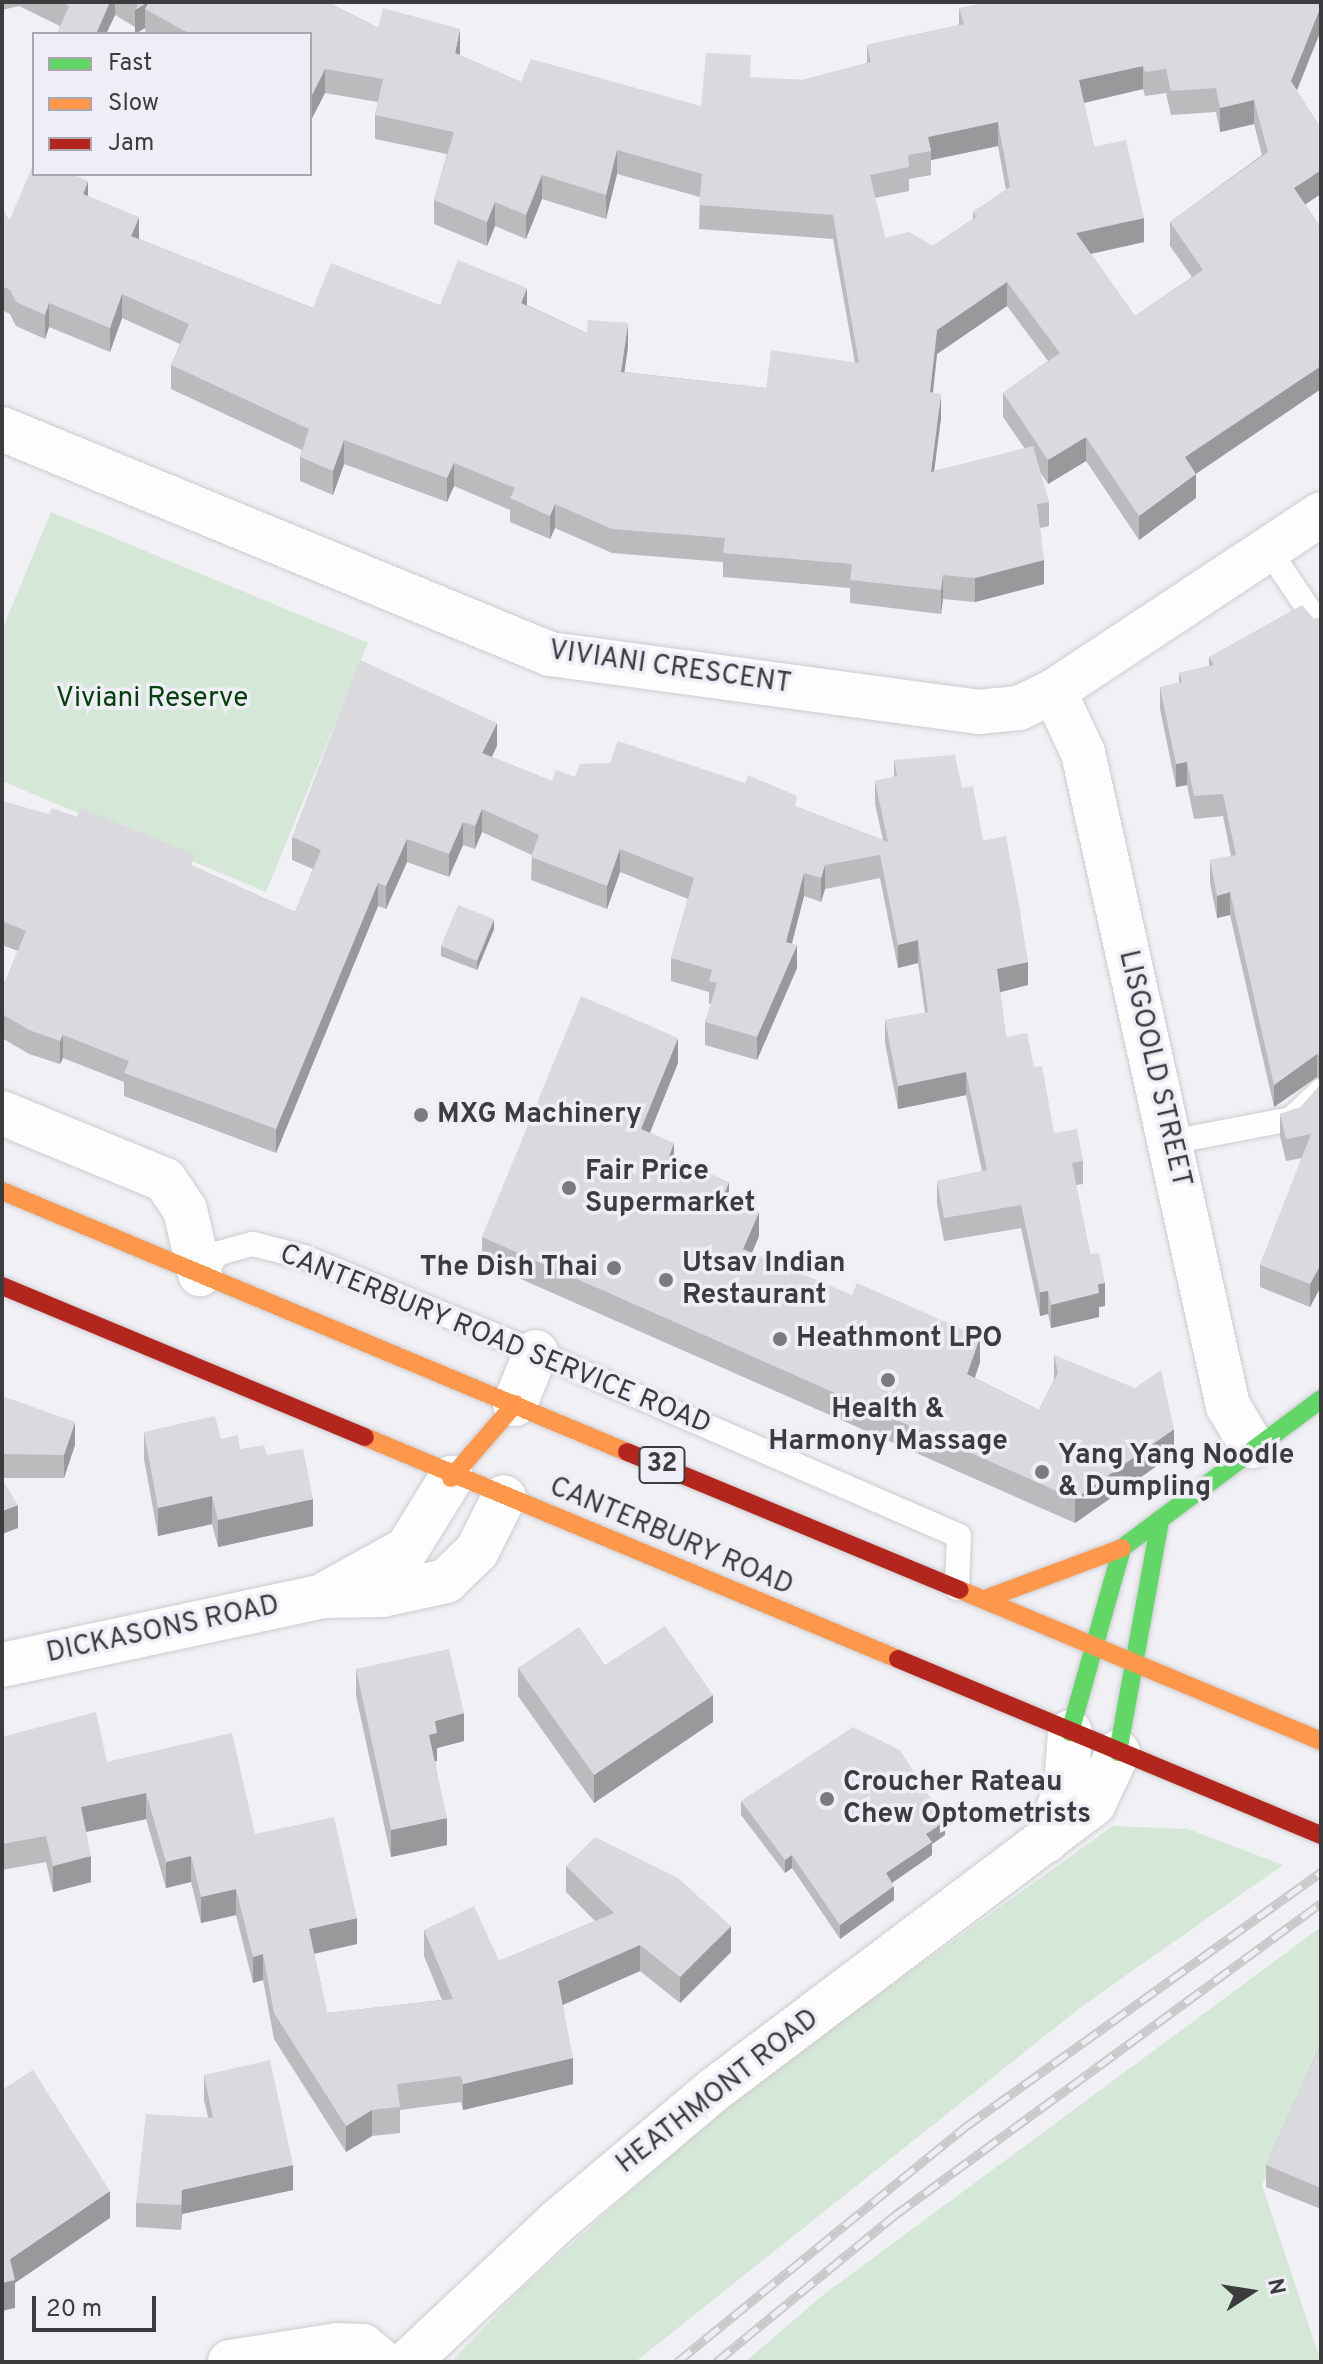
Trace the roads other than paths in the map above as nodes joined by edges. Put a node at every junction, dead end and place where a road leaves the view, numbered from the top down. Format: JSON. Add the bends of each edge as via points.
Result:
{"nodes":[{"id":1,"x":2,"y":429,"type":"edge"},
{"id":2,"x":1321,"y":514,"type":"edge"},
{"id":3,"x":1268,"y":549,"type":"junction"},
{"id":4,"x":1321,"y":628,"type":"edge"},
{"id":5,"x":1054,"y":691,"type":"junction"},
{"id":6,"x":1321,"y":1091,"type":"edge"},
{"id":7,"x":2,"y":1113,"type":"edge"},
{"id":8,"x":1171,"y":1142,"type":"junction"},
{"id":9,"x":2,"y":1191,"type":"edge"},
{"id":10,"x":200,"y":1274,"type":"junction"},
{"id":11,"x":2,"y":1286,"type":"edge"},
{"id":12,"x":536,"y":1352,"type":"junction"},
{"id":13,"x":1321,"y":1399,"type":"edge"},
{"id":14,"x":515,"y":1404,"type":"junction"},
{"id":15,"x":1252,"y":1446,"type":"junction"},
{"id":16,"x":507,"y":1471,"type":"junction"},
{"id":17,"x":451,"y":1478,"type":"junction"},
{"id":18,"x":1160,"y":1520,"type":"junction"},
{"id":19,"x":1122,"y":1548,"type":"junction"},
{"id":20,"x":407,"y":1549,"type":"junction"},
{"id":21,"x":446,"y":1581,"type":"junction"},
{"id":22,"x":957,"y":1588,"type":"junction"},
{"id":23,"x":324,"y":1596,"type":"junction"},
{"id":24,"x":985,"y":1599,"type":"junction"},
{"id":25,"x":1094,"y":1645,"type":"junction"},
{"id":26,"x":1139,"y":1663,"type":"junction"},
{"id":27,"x":2,"y":1665,"type":"edge"},
{"id":28,"x":1070,"y":1732,"type":"junction"},
{"id":29,"x":1321,"y":1741,"type":"edge"},
{"id":30,"x":1118,"y":1752,"type":"junction"},
{"id":31,"x":1321,"y":1835,"type":"edge"},
{"id":32,"x":1045,"y":1843,"type":"junction"},
{"id":33,"x":230,"y":2362,"type":"edge"},
{"id":34,"x":382,"y":2362,"type":"edge"},
{"id":35,"x":408,"y":2362,"type":"edge"}],
"edges":[{"from":1,"to":5,"type":"street","name":"VIVIANI CRESCENT","via":[[550,654],[978,712],[1019,708]]},
{"from":2,"to":3,"type":"street","name":"VIVIANI CRESCENT"},
{"from":3,"to":4,"type":"lane"},
{"from":3,"to":5,"type":"street","name":"VIVIANI CRESCENT"},
{"from":5,"to":8,"type":"street","name":"LISGOOLD STREET","via":[[1083,753]]},
{"from":6,"to":8,"type":"lane","via":[[1291,1119]]},
{"from":7,"to":10,"type":"street","via":[[165,1180],[185,1210]]},
{"from":8,"to":15,"type":"street","name":"LISGOOLD STREET","via":[[1228,1406]]},
{"from":9,"to":10,"type":"main road","number":"32"},
{"from":10,"to":12,"type":"lane","name":"CANTERBURY ROAD SERVICE ROAD","via":[[219,1253],[253,1244],[304,1257]]},
{"from":10,"to":14,"type":"main road","number":"32"},
{"from":11,"to":17,"type":"main road","name":"CANTERBURY ROAD"},
{"from":12,"to":14,"type":"street"},
{"from":12,"to":22,"type":"lane","name":"CANTERBURY ROAD SERVICE ROAD","via":[[959,1536]]},
{"from":13,"to":15,"type":"main road"},
{"from":14,"to":16,"type":"main road"},
{"from":14,"to":17,"type":"main road"},
{"from":14,"to":22,"type":"main road","number":"32"},
{"from":15,"to":18,"type":"main road"},
{"from":16,"to":17,"type":"main road","name":"CANTERBURY ROAD"},
{"from":16,"to":21,"type":"street","via":[[477,1551]]},
{"from":16,"to":28,"type":"main road","name":"CANTERBURY ROAD"},
{"from":17,"to":20,"type":"street","name":"DICKASONS ROAD"},
{"from":18,"to":19,"type":"main road"},
{"from":18,"to":26,"type":"main road"},
{"from":19,"to":24,"type":"main road"},
{"from":19,"to":25,"type":"main road"},
{"from":20,"to":21,"type":"street"},
{"from":20,"to":23,"type":"street","name":"DICKASONS ROAD"},
{"from":21,"to":23,"type":"street","name":"DICKASONS ROAD","via":[[382,1595]]},
{"from":22,"to":24,"type":"main road","number":"32"},
{"from":23,"to":27,"type":"street","name":"DICKASONS ROAD"},
{"from":24,"to":25,"type":"main road","number":"32"},
{"from":25,"to":26,"type":"main road","number":"32"},
{"from":25,"to":28,"type":"main road"},
{"from":26,"to":29,"type":"main road","number":"32"},
{"from":26,"to":30,"type":"main road"},
{"from":28,"to":30,"type":"main road","name":"CANTERBURY ROAD"},
{"from":28,"to":32,"type":"street","via":[[1066,1788]]},
{"from":30,"to":31,"type":"main road","name":"CANTERBURY ROAD"},
{"from":30,"to":32,"type":"street","name":"HEATHMONT ROAD","via":[[1094,1803]]},
{"from":32,"to":35,"type":"street","name":"HEATHMONT ROAD","via":[[715,2089],[557,2222]]},
{"from":33,"to":34,"type":"street","via":[[337,2345],[363,2346]]}]}
